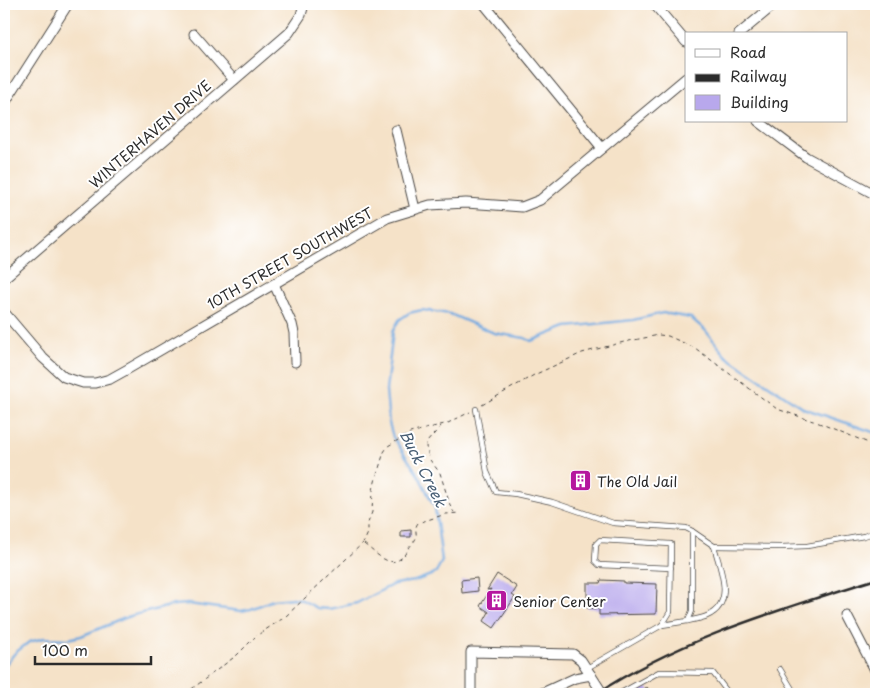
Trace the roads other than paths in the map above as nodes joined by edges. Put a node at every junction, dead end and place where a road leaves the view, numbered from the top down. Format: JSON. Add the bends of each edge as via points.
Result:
{"nodes":[{"id":1,"x":68,"y":4,"type":"edge"},
{"id":2,"x":304,"y":4,"type":"edge"},
{"id":3,"x":484,"y":4,"type":"edge"},
{"id":4,"x":654,"y":4,"type":"edge"},
{"id":5,"x":775,"y":4,"type":"edge"},
{"id":6,"x":741,"y":32,"type":"edge"},
{"id":7,"x":194,"y":34,"type":"dead end"},
{"id":8,"x":685,"y":41,"type":"edge"},
{"id":9,"x":685,"y":79,"type":"edge"},
{"id":10,"x":234,"y":80,"type":"junction"},
{"id":11,"x":4,"y":104,"type":"edge"},
{"id":12,"x":759,"y":122,"type":"edge"},
{"id":13,"x":396,"y":130,"type":"dead end"},
{"id":14,"x":602,"y":148,"type":"junction"},
{"id":15,"x":876,"y":194,"type":"edge"},
{"id":16,"x":415,"y":209,"type":"junction"},
{"id":17,"x":4,"y":278,"type":"edge"},
{"id":18,"x":274,"y":284,"type":"junction"},
{"id":19,"x":4,"y":312,"type":"edge"},
{"id":20,"x":296,"y":362,"type":"dead end"},
{"id":21,"x":476,"y":408,"type":"road end"},
{"id":22,"x":692,"y":531,"type":"junction"},
{"id":23,"x":876,"y":532,"type":"edge"},
{"id":24,"x":714,"y":546,"type":"junction"},
{"id":25,"x":671,"y":568,"type":"junction"},
{"id":26,"x":847,"y":616,"type":"dead end"},
{"id":27,"x":688,"y":621,"type":"junction"},
{"id":28,"x":662,"y":625,"type":"junction"},
{"id":29,"x":780,"y":669,"type":"dead end"},
{"id":30,"x":589,"y":671,"type":"junction"},
{"id":31,"x":876,"y":672,"type":"edge"},
{"id":32,"x":471,"y":694,"type":"edge"},
{"id":33,"x":540,"y":694,"type":"edge"},
{"id":34,"x":602,"y":694,"type":"edge"},
{"id":35,"x":619,"y":694,"type":"edge"},
{"id":36,"x":730,"y":694,"type":"edge"},
{"id":37,"x":794,"y":694,"type":"edge"}],
"edges":[{"from":1,"to":11,"type":"street"},
{"from":2,"to":10,"type":"street","name":"WINTERHAVEN DRIVE","via":[[301,16],[289,33]]},
{"from":3,"to":14,"type":"street"},
{"from":4,"to":8,"type":"street"},
{"from":5,"to":6,"type":"street"},
{"from":7,"to":10,"type":"street"},
{"from":9,"to":14,"type":"street","name":"10TH STREET SOUTHWEST"},
{"from":10,"to":17,"type":"street","name":"WINTERHAVEN DRIVE"},
{"from":12,"to":15,"type":"street","via":[[806,157]]},
{"from":13,"to":16,"type":"street"},
{"from":14,"to":16,"type":"street","name":"10TH STREET SOUTHWEST","via":[[540,200],[528,206],[448,203]]},
{"from":16,"to":18,"type":"street","name":"10TH STREET SOUTHWEST","via":[[387,218]]},
{"from":18,"to":19,"type":"street","name":"10TH STREET SOUTHWEST","via":[[105,381],[83,383],[64,377],[43,358]]},
{"from":18,"to":20,"type":"street","via":[[292,324]]},
{"from":21,"to":22,"type":"lane","via":[[487,472],[496,492],[552,502],[613,522]]},
{"from":22,"to":24,"type":"lane"},
{"from":22,"to":27,"type":"lane","via":[[692,610]]},
{"from":23,"to":24,"type":"lane","via":[[807,546]]},
{"from":24,"to":27,"type":"lane","via":[[723,580],[723,602],[706,616]]},
{"from":25,"to":25,"type":"lane","via":[[671,544],[600,540],[596,544],[595,561],[599,565]]},
{"from":25,"to":28,"type":"lane","via":[[670,612]]},
{"from":26,"to":31,"type":"street"},
{"from":27,"to":28,"type":"lane"},
{"from":28,"to":30,"type":"lane"},
{"from":29,"to":37,"type":"lane"},
{"from":30,"to":32,"type":"street","via":[[576,656],[568,653],[471,652]]},
{"from":30,"to":33,"type":"street"},
{"from":30,"to":34,"type":"street"},
{"from":35,"to":36,"type":"lane","via":[[659,672],[713,673]]}]}
